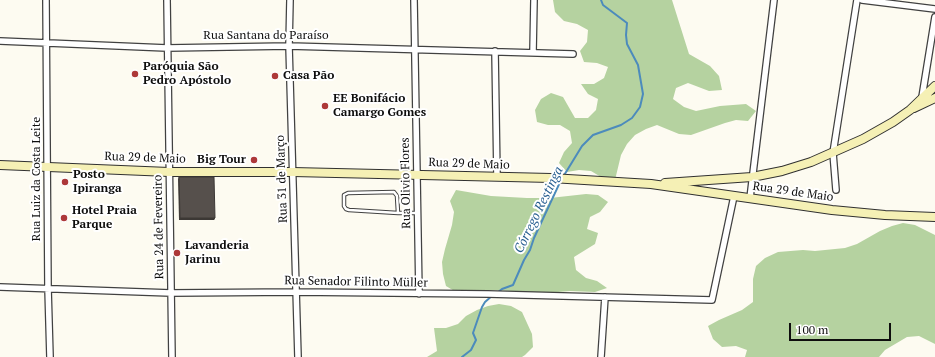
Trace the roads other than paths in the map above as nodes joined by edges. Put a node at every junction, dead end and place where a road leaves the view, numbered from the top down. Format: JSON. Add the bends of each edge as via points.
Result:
{"nodes":[{"id":1,"x":46,"y":0,"type":"edge"},
{"id":2,"x":167,"y":0,"type":"edge"},
{"id":3,"x":290,"y":0,"type":"edge"},
{"id":4,"x":414,"y":0,"type":"edge"},
{"id":5,"x":534,"y":0,"type":"edge"},
{"id":6,"x":774,"y":0,"type":"edge"},
{"id":7,"x":858,"y":0,"type":"edge"},
{"id":8,"x":862,"y":0,"type":"edge"},
{"id":9,"x":935,"y":9,"type":"edge"},
{"id":10,"x":935,"y":17,"type":"edge"},
{"id":11,"x":0,"y":41,"type":"edge"},
{"id":12,"x":47,"y":42,"type":"junction"},
{"id":13,"x":289,"y":46,"type":"junction"},
{"id":14,"x":167,"y":48,"type":"junction"},
{"id":15,"x":414,"y":49,"type":"junction"},
{"id":16,"x":495,"y":51,"type":"junction"},
{"id":17,"x":533,"y":52,"type":"junction"},
{"id":18,"x":573,"y":54,"type":"dead end"},
{"id":19,"x":935,"y":86,"type":"edge"},
{"id":20,"x":935,"y":98,"type":"edge"},
{"id":21,"x":924,"y":100,"type":"junction"},
{"id":22,"x":833,"y":153,"type":"junction"},
{"id":23,"x":0,"y":165,"type":"edge"},
{"id":24,"x":48,"y":166,"type":"junction"},
{"id":25,"x":169,"y":172,"type":"junction"},
{"id":26,"x":293,"y":172,"type":"junction"},
{"id":27,"x":417,"y":175,"type":"junction"},
{"id":28,"x":497,"y":177,"type":"junction"},
{"id":29,"x":752,"y":177,"type":"junction"},
{"id":30,"x":651,"y":184,"type":"junction"},
{"id":31,"x":836,"y":190,"type":"dead end"},
{"id":32,"x":734,"y":196,"type":"junction"},
{"id":33,"x":750,"y":198,"type":"junction"},
{"id":34,"x":398,"y":212,"type":"junction"},
{"id":35,"x":418,"y":213,"type":"junction"},
{"id":36,"x":935,"y":217,"type":"edge"},
{"id":37,"x":0,"y":287,"type":"edge"},
{"id":38,"x":48,"y":288,"type":"junction"},
{"id":39,"x":296,"y":292,"type":"junction"},
{"id":40,"x":171,"y":293,"type":"junction"},
{"id":41,"x":419,"y":294,"type":"junction"},
{"id":42,"x":605,"y":297,"type":"junction"},
{"id":43,"x":50,"y":357,"type":"edge"},
{"id":44,"x":172,"y":357,"type":"edge"},
{"id":45,"x":298,"y":357,"type":"edge"},
{"id":46,"x":601,"y":357,"type":"edge"}],
"edges":[{"from":1,"to":12,"type":"street","name":"Rua Luiz da Costa Leite"},
{"from":2,"to":14,"type":"street","name":"Rua 24 de Fevereiro"},
{"from":3,"to":13,"type":"street","name":"Rua 31 de Março"},
{"from":4,"to":15,"type":"street","name":"Rua Olivio Flores"},
{"from":5,"to":17,"type":"street"},
{"from":6,"to":29,"type":"street"},
{"from":7,"to":22,"type":"street"},
{"from":8,"to":9,"type":"street"},
{"from":10,"to":21,"type":"street"},
{"from":11,"to":12,"type":"street","name":"Rua Santana do Paraíso"},
{"from":12,"to":14,"type":"street","name":"Rua Santana do Paraíso"},
{"from":12,"to":24,"type":"street","name":"Rua Luiz da Costa Leite"},
{"from":13,"to":14,"type":"street","name":"Rua Santana do Paraíso"},
{"from":13,"to":15,"type":"street","name":"Rua Santana do Paraíso"},
{"from":13,"to":26,"type":"street","name":"Rua 31 de Março"},
{"from":14,"to":25,"type":"street","name":"Rua 24 de Fevereiro"},
{"from":15,"to":16,"type":"street","name":"Rua Santana do Paraíso"},
{"from":15,"to":27,"type":"street","name":"Rua Olivio Flores"},
{"from":16,"to":17,"type":"street","name":"Rua Santana do Paraíso"},
{"from":16,"to":28,"type":"street"},
{"from":17,"to":18,"type":"street","name":"Rua Santana do Paraíso"},
{"from":19,"to":21,"type":"main road"},
{"from":20,"to":21,"type":"main road"},
{"from":21,"to":22,"type":"main road","via":[[893,122]]},
{"from":22,"to":29,"type":"main road","via":[[782,171]]},
{"from":22,"to":31,"type":"street"},
{"from":23,"to":24,"type":"main road","name":"Rua 29 de Maio"},
{"from":24,"to":25,"type":"main road","name":"Rua 29 de Maio"},
{"from":24,"to":38,"type":"street","name":"Rua Luiz da Costa Leite"},
{"from":25,"to":26,"type":"main road","name":"Rua 29 de Maio"},
{"from":25,"to":40,"type":"street","name":"Rua 24 de Fevereiro"},
{"from":26,"to":27,"type":"main road","name":"Rua 29 de Maio"},
{"from":26,"to":39,"type":"street","name":"Rua 31 de Março"},
{"from":27,"to":28,"type":"main road","name":"Rua 29 de Maio"},
{"from":27,"to":35,"type":"street","name":"Rua Olivio Flores"},
{"from":28,"to":30,"type":"main road","name":"Rua 29 de Maio"},
{"from":29,"to":30,"type":"main road"},
{"from":29,"to":33,"type":"street"},
{"from":30,"to":32,"type":"main road","name":"Rua 29 de Maio"},
{"from":32,"to":33,"type":"main road","name":"Rua 29 de Maio"},
{"from":32,"to":42,"type":"street","name":"Rua Senador Filinto Müller","via":[[712,300]]},
{"from":33,"to":36,"type":"main road","name":"Rua 29 de Maio","via":[[832,210]]},
{"from":34,"to":34,"type":"lane","via":[[349,210],[344,206],[344,195],[348,192],[394,192],[397,196]]},
{"from":34,"to":35,"type":"lane"},
{"from":35,"to":41,"type":"street","name":"Rua Olivio Flores"},
{"from":37,"to":38,"type":"street","name":"Rua Senador Filinto Müller"},
{"from":38,"to":40,"type":"street","name":"Rua Senador Filinto Müller"},
{"from":38,"to":43,"type":"street","name":"Rua Luiz da Costa Leite"},
{"from":39,"to":40,"type":"street","name":"Rua Senador Filinto Müller"},
{"from":39,"to":41,"type":"street","name":"Rua Senador Filinto Müller"},
{"from":39,"to":45,"type":"street","name":"Rua 31 de Março"},
{"from":40,"to":44,"type":"street","name":"Rua 24 de Fevereiro"},
{"from":41,"to":42,"type":"street","name":"Rua Senador Filinto Müller"},
{"from":42,"to":46,"type":"street"}]}
